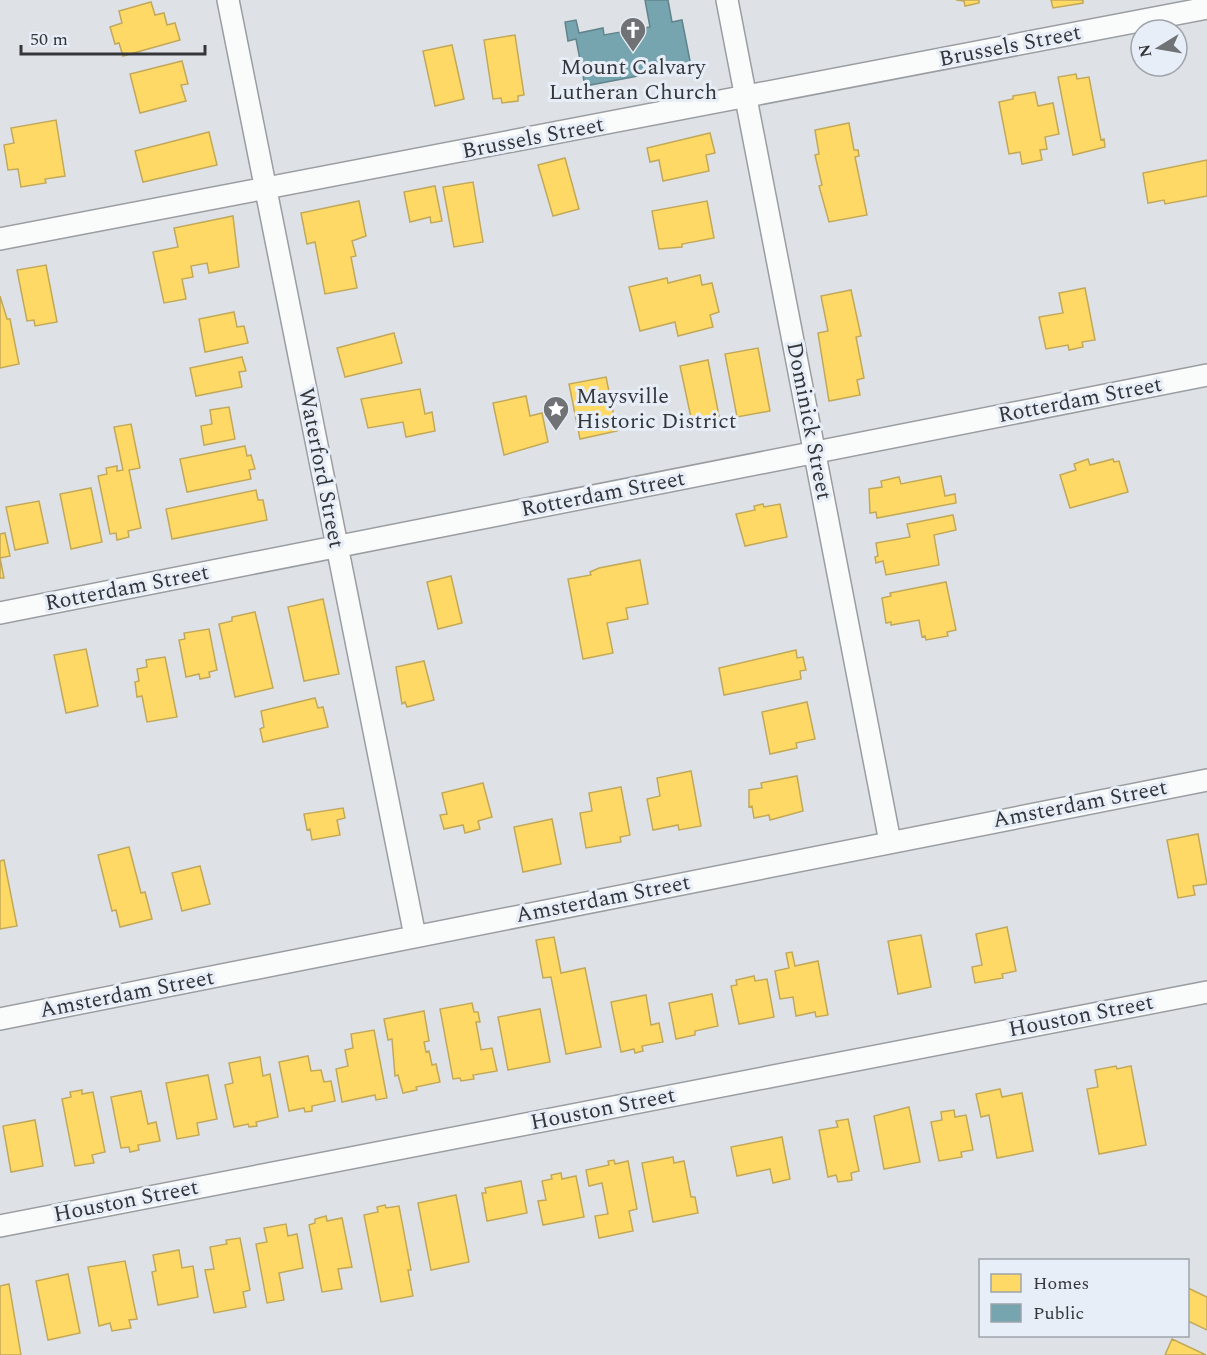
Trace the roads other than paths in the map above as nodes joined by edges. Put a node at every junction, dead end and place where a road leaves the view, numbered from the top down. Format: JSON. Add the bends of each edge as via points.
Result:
{"nodes":[{"id":1,"x":228,"y":0,"type":"edge"},
{"id":2,"x":727,"y":0,"type":"edge"},
{"id":3,"x":1207,"y":8,"type":"edge"},
{"id":4,"x":747,"y":97,"type":"junction"},
{"id":5,"x":265,"y":188,"type":"junction"},
{"id":6,"x":0,"y":239,"type":"edge"},
{"id":7,"x":1207,"y":375,"type":"edge"},
{"id":8,"x":814,"y":452,"type":"junction"},
{"id":9,"x":337,"y":546,"type":"junction"},
{"id":10,"x":0,"y":613,"type":"edge"},
{"id":11,"x":1207,"y":780,"type":"edge"},
{"id":12,"x":890,"y":842,"type":"junction"},
{"id":13,"x":415,"y":936,"type":"junction"},
{"id":14,"x":1207,"y":992,"type":"edge"},
{"id":15,"x":0,"y":1019,"type":"edge"},
{"id":16,"x":0,"y":1226,"type":"edge"}],
"edges":[{"from":1,"to":5,"type":"street","name":"Waterford Street"},
{"from":2,"to":4,"type":"street","name":"Dominick Street"},
{"from":3,"to":4,"type":"street","name":"Brussels Street"},
{"from":4,"to":5,"type":"street","name":"Brussels Street"},
{"from":4,"to":8,"type":"street","name":"Dominick Street"},
{"from":5,"to":6,"type":"street","name":"Brussels Street"},
{"from":5,"to":9,"type":"street","name":"Waterford Street"},
{"from":7,"to":8,"type":"street","name":"Rotterdam Street"},
{"from":8,"to":9,"type":"street","name":"Rotterdam Street"},
{"from":8,"to":12,"type":"street","name":"Dominick Street"},
{"from":9,"to":10,"type":"street","name":"Rotterdam Street"},
{"from":9,"to":13,"type":"street","name":"Waterford Street"},
{"from":11,"to":12,"type":"street","name":"Amsterdam Street"},
{"from":12,"to":13,"type":"street","name":"Amsterdam Street"},
{"from":13,"to":15,"type":"street","name":"Amsterdam Street"},
{"from":14,"to":16,"type":"street","name":"Houston Street"}]}
